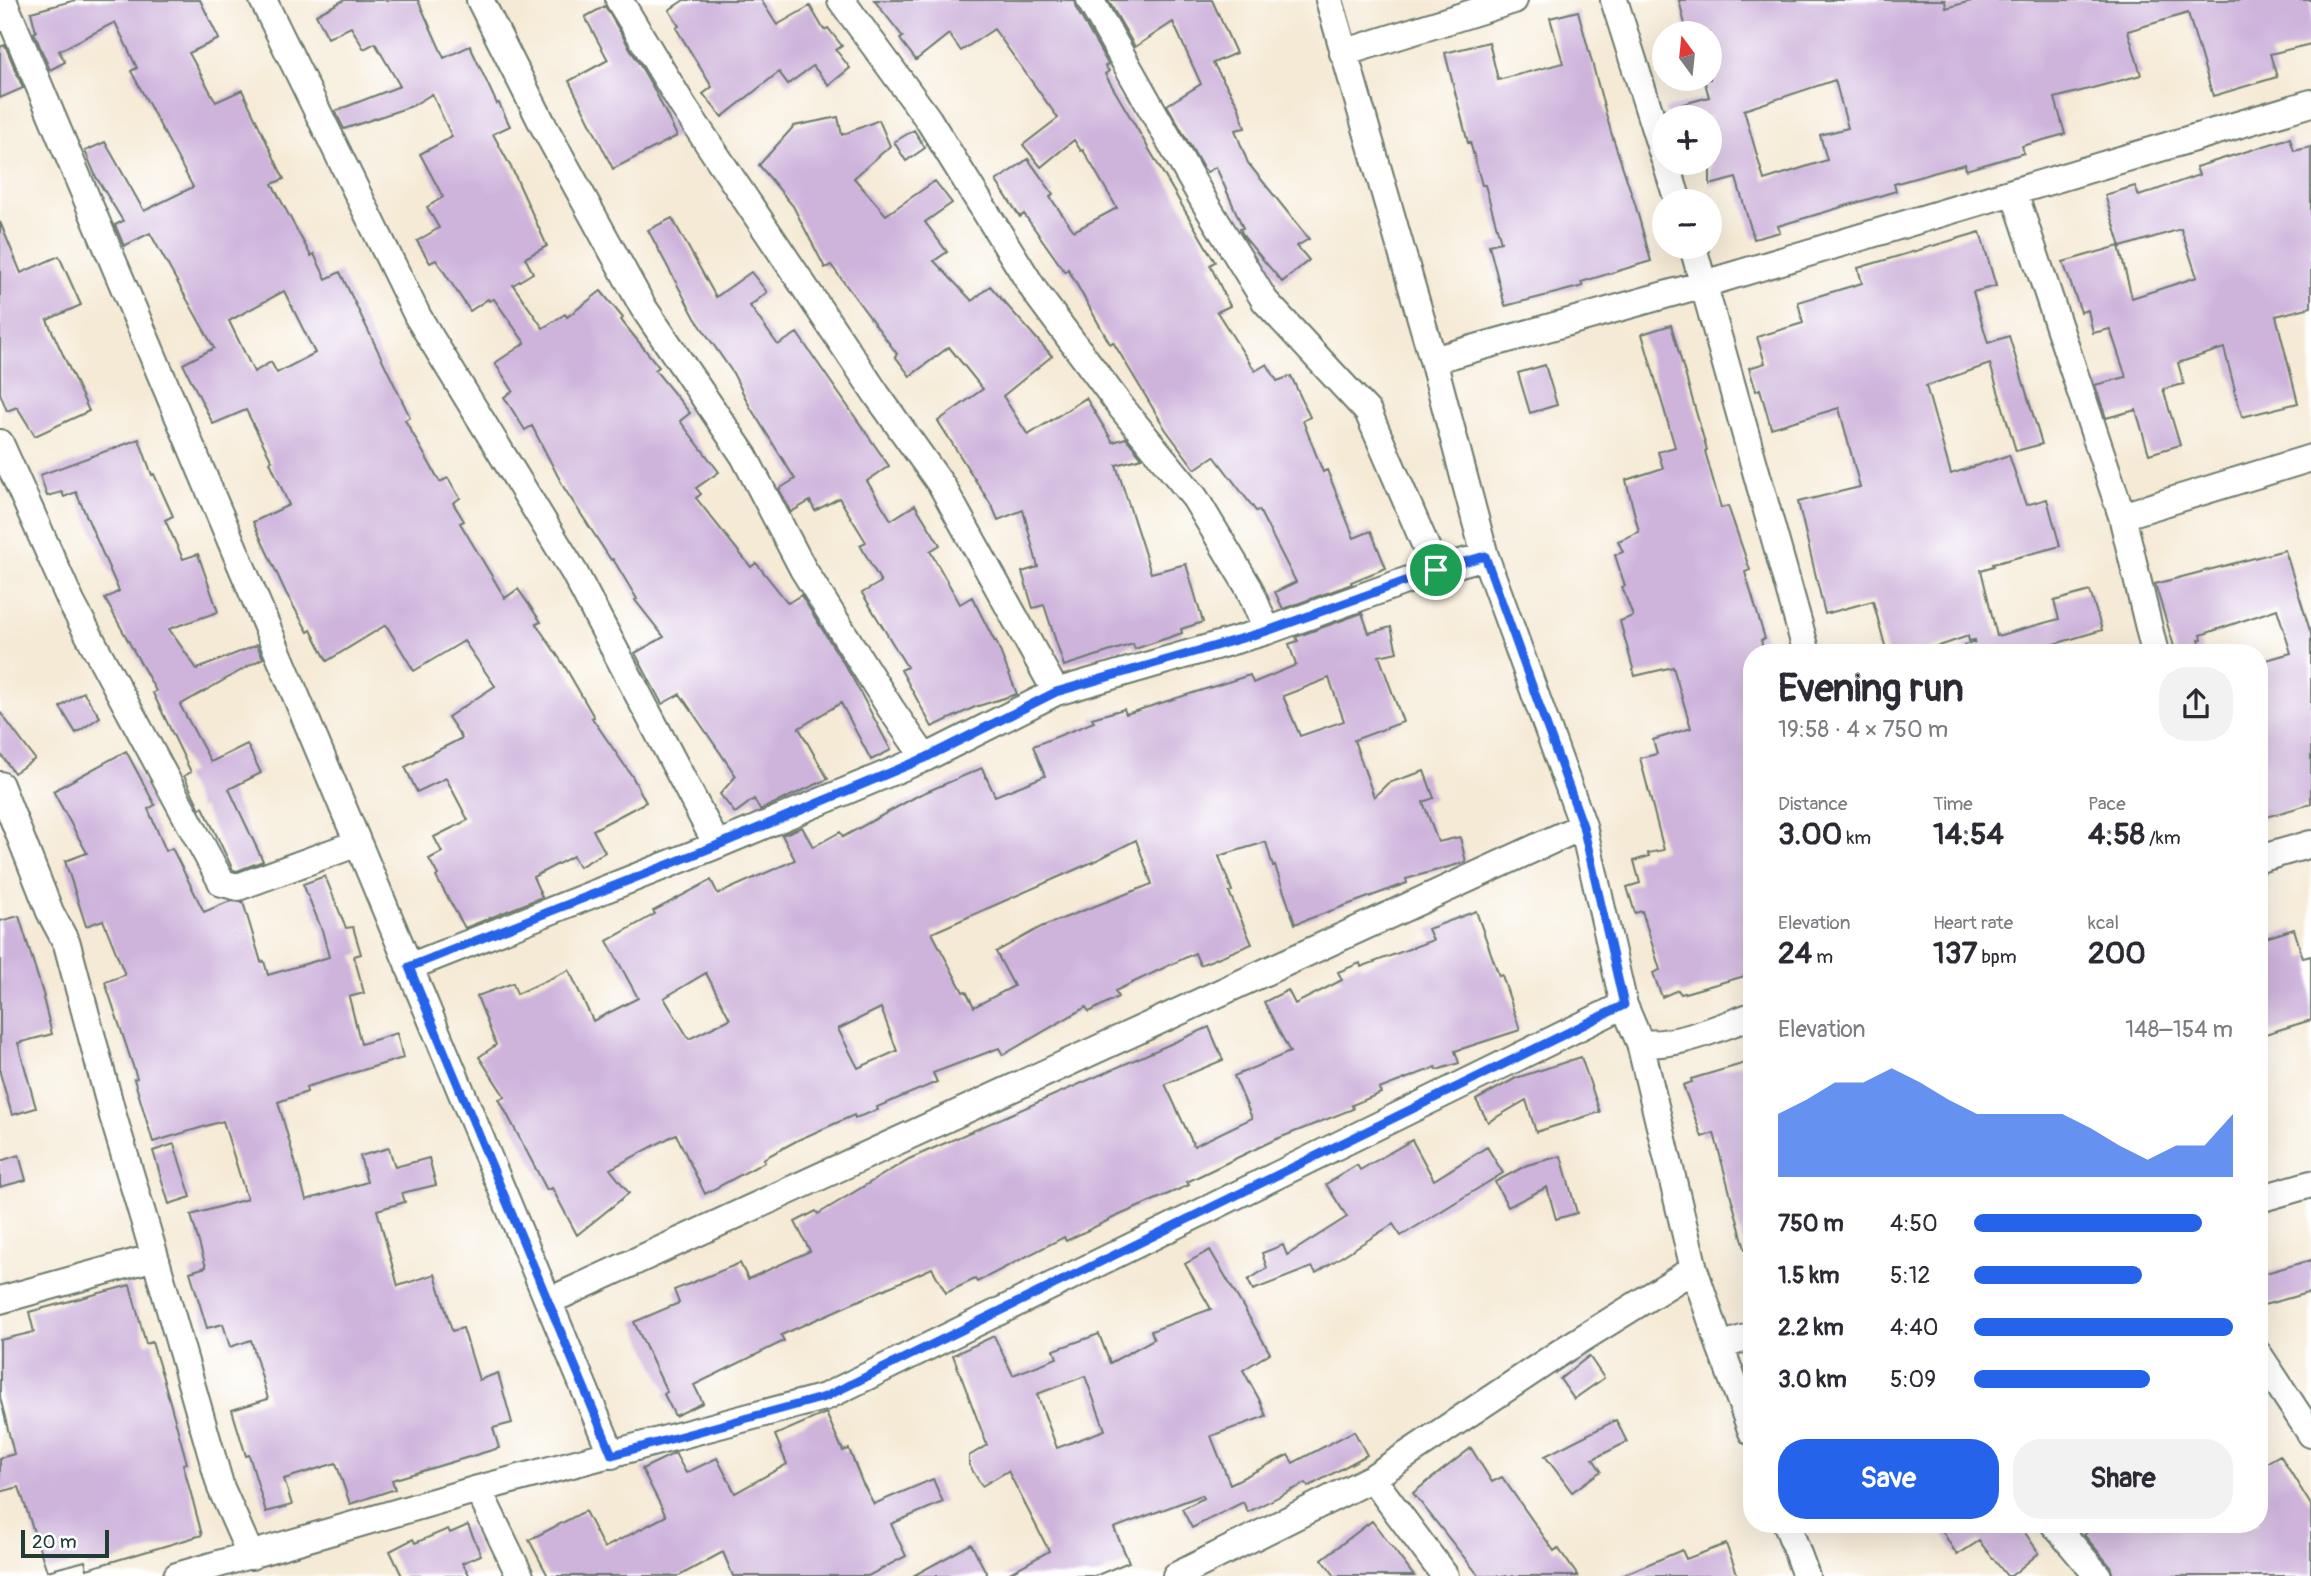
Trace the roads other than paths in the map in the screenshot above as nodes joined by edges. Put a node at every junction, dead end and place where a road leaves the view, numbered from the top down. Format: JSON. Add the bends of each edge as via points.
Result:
{"nodes":[{"id":1,"x":3,"y":0,"type":"edge"},
{"id":2,"x":263,"y":0,"type":"edge"},
{"id":3,"x":480,"y":0,"type":"edge"},
{"id":4,"x":619,"y":0,"type":"edge"},
{"id":5,"x":841,"y":0,"type":"edge"},
{"id":6,"x":1090,"y":0,"type":"edge"},
{"id":7,"x":1329,"y":0,"type":"edge"},
{"id":8,"x":1514,"y":0,"type":"edge"},
{"id":9,"x":1614,"y":0,"type":"edge"},
{"id":10,"x":1343,"y":53,"type":"junction"},
{"id":11,"x":2311,"y":103,"type":"edge"},
{"id":12,"x":1652,"y":120,"type":"edge"},
{"id":13,"x":2014,"y":192,"type":"junction"},
{"id":14,"x":1697,"y":259,"type":"edge"},
{"id":15,"x":1704,"y":284,"type":"junction"},
{"id":16,"x":1433,"y":360,"type":"junction"},
{"id":17,"x":0,"y":443,"type":"edge"},
{"id":18,"x":2311,"y":458,"type":"edge"},
{"id":19,"x":2122,"y":516,"type":"junction"},
{"id":20,"x":1485,"y":556,"type":"junction"},
{"id":21,"x":1436,"y":570,"type":"junction"},
{"id":22,"x":1267,"y":631,"type":"junction"},
{"id":23,"x":1804,"y":644,"type":"edge"},
{"id":24,"x":2153,"y":644,"type":"edge"},
{"id":25,"x":1056,"y":692,"type":"junction"},
{"id":26,"x":925,"y":758,"type":"junction"},
{"id":27,"x":0,"y":785,"type":"edge"},
{"id":28,"x":1583,"y":826,"type":"junction"},
{"id":29,"x":358,"y":843,"type":"junction"},
{"id":30,"x":2311,"y":844,"type":"edge"},
{"id":31,"x":718,"y":845,"type":"junction"},
{"id":32,"x":2268,"y":856,"type":"edge"},
{"id":33,"x":409,"y":967,"type":"junction"},
{"id":34,"x":1624,"y":1005,"type":"junction"},
{"id":35,"x":1743,"y":1019,"type":"edge"},
{"id":36,"x":1640,"y":1043,"type":"junction"},
{"id":37,"x":2311,"y":1184,"type":"edge"},
{"id":38,"x":2268,"y":1196,"type":"edge"},
{"id":39,"x":155,"y":1257,"type":"junction"},
{"id":40,"x":1695,"y":1269,"type":"junction"},
{"id":41,"x":0,"y":1300,"type":"edge"},
{"id":42,"x":549,"y":1301,"type":"junction"},
{"id":43,"x":1743,"y":1339,"type":"edge"},
{"id":44,"x":1720,"y":1346,"type":"junction"},
{"id":45,"x":2268,"y":1369,"type":"edge"},
{"id":46,"x":1743,"y":1408,"type":"edge"},
{"id":47,"x":2311,"y":1434,"type":"edge"},
{"id":48,"x":612,"y":1455,"type":"junction"},
{"id":49,"x":1372,"y":1478,"type":"junction"},
{"id":50,"x":478,"y":1489,"type":"junction"},
{"id":51,"x":1790,"y":1533,"type":"edge"},
{"id":52,"x":2062,"y":1533,"type":"edge"},
{"id":53,"x":251,"y":1556,"type":"junction"},
{"id":54,"x":177,"y":1576,"type":"edge"},
{"id":55,"x":520,"y":1576,"type":"edge"},
{"id":56,"x":1176,"y":1576,"type":"edge"},
{"id":57,"x":1445,"y":1576,"type":"edge"},
{"id":58,"x":1806,"y":1576,"type":"edge"},
{"id":59,"x":2098,"y":1576,"type":"edge"}],
"edges":[{"from":1,"to":29,"type":"street"},
{"from":2,"to":31,"type":"street","via":[[418,317],[574,572]]},
{"from":3,"to":26,"type":"street","via":[[643,307],[744,456],[803,569]]},
{"from":4,"to":25,"type":"street","via":[[682,106],[942,486]]},
{"from":5,"to":22,"type":"street","via":[[928,119],[1036,293],[1195,498],[1249,588]]},
{"from":6,"to":21,"type":"street","via":[[1265,301],[1368,412]]},
{"from":7,"to":10,"type":"street"},
{"from":8,"to":10,"type":"street"},
{"from":9,"to":12,"type":"street"},
{"from":10,"to":16,"type":"street"},
{"from":11,"to":13,"type":"street"},
{"from":13,"to":15,"type":"street"},
{"from":13,"to":19,"type":"street"},
{"from":14,"to":15,"type":"street"},
{"from":15,"to":16,"type":"street"},
{"from":15,"to":23,"type":"street"},
{"from":16,"to":20,"type":"street"},
{"from":17,"to":29,"type":"street","via":[[72,604],[222,883],[238,887]]},
{"from":18,"to":19,"type":"street"},
{"from":19,"to":24,"type":"street"},
{"from":20,"to":21,"type":"street"},
{"from":20,"to":28,"type":"street"},
{"from":21,"to":22,"type":"street"},
{"from":22,"to":25,"type":"street"},
{"from":25,"to":26,"type":"street"},
{"from":26,"to":31,"type":"street"},
{"from":27,"to":39,"type":"street","via":[[67,944]]},
{"from":28,"to":34,"type":"street"},
{"from":28,"to":42,"type":"street"},
{"from":29,"to":33,"type":"street"},
{"from":30,"to":32,"type":"street"},
{"from":31,"to":33,"type":"street"},
{"from":33,"to":42,"type":"street"},
{"from":34,"to":36,"type":"street"},
{"from":34,"to":48,"type":"street","via":[[825,1397]]},
{"from":35,"to":36,"type":"street","via":[[1679,1041]]},
{"from":36,"to":40,"type":"street"},
{"from":37,"to":38,"type":"street"},
{"from":39,"to":41,"type":"street"},
{"from":39,"to":53,"type":"street","via":[[220,1489]]},
{"from":40,"to":44,"type":"street"},
{"from":40,"to":49,"type":"street"},
{"from":42,"to":48,"type":"street"},
{"from":43,"to":44,"type":"street"},
{"from":44,"to":46,"type":"street"},
{"from":45,"to":47,"type":"street"},
{"from":48,"to":50,"type":"street"},
{"from":49,"to":56,"type":"street"},
{"from":49,"to":57,"type":"street"},
{"from":50,"to":53,"type":"street"},
{"from":50,"to":55,"type":"street"},
{"from":51,"to":58,"type":"street"},
{"from":52,"to":59,"type":"street"},
{"from":53,"to":54,"type":"street"}]}
